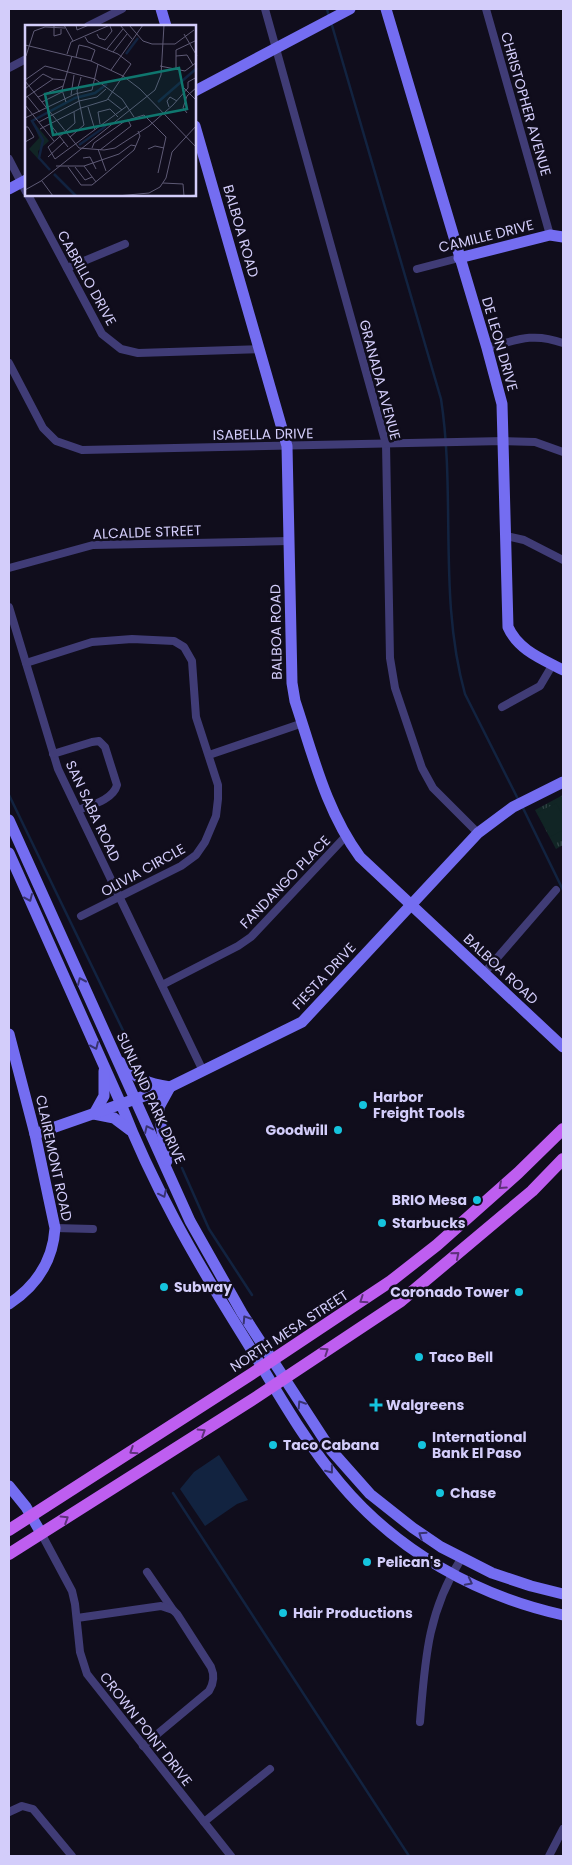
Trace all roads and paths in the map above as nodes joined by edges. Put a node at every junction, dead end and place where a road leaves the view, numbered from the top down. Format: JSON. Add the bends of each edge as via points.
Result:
{"nodes":[{"id":1,"x":122,"y":9,"type":"edge"},
{"id":2,"x":161,"y":9,"type":"edge"},
{"id":3,"x":265,"y":9,"type":"edge"},
{"id":4,"x":350,"y":9,"type":"edge"},
{"id":5,"x":386,"y":9,"type":"edge"},
{"id":6,"x":486,"y":9,"type":"edge"},
{"id":7,"x":90,"y":25,"type":"edge"},
{"id":8,"x":166,"y":25,"type":"edge"},
{"id":9,"x":277,"y":48,"type":"junction"},
{"id":10,"x":25,"y":60,"type":"edge"},
{"id":11,"x":9,"y":68,"type":"edge"},
{"id":12,"x":196,"y":90,"type":"edge"},
{"id":13,"x":196,"y":129,"type":"edge"},
{"id":14,"x":9,"y":159,"type":"edge"},
{"id":15,"x":25,"y":187,"type":"edge"},
{"id":16,"x":9,"y":189,"type":"edge"},
{"id":17,"x":30,"y":196,"type":"edge"},
{"id":18,"x":550,"y":235,"type":"junction"},
{"id":19,"x":563,"y":237,"type":"edge"},
{"id":20,"x":125,"y":244,"type":"dead end"},
{"id":21,"x":459,"y":258,"type":"junction"},
{"id":22,"x":67,"y":268,"type":"junction"},
{"id":23,"x":417,"y":269,"type":"dead end"},
{"id":24,"x":563,"y":343,"type":"edge"},
{"id":25,"x":487,"y":348,"type":"junction"},
{"id":26,"x":260,"y":349,"type":"junction"},
{"id":27,"x":9,"y":363,"type":"edge"},
{"id":28,"x":504,"y":442,"type":"junction"},
{"id":29,"x":386,"y":444,"type":"junction"},
{"id":30,"x":287,"y":446,"type":"junction"},
{"id":31,"x":563,"y":452,"type":"edge"},
{"id":32,"x":506,"y":536,"type":"junction"},
{"id":33,"x":289,"y":541,"type":"junction"},
{"id":34,"x":563,"y":560,"type":"edge"},
{"id":35,"x":9,"y":568,"type":"edge"},
{"id":36,"x":9,"y":607,"type":"edge"},
{"id":37,"x":26,"y":663,"type":"junction"},
{"id":38,"x":558,"y":667,"type":"edge"},
{"id":39,"x":502,"y":707,"type":"dead end"},
{"id":40,"x":303,"y":723,"type":"junction"},
{"id":41,"x":53,"y":754,"type":"junction"},
{"id":42,"x":209,"y":755,"type":"junction"},
{"id":43,"x":563,"y":782,"type":"edge"},
{"id":44,"x":78,"y":810,"type":"junction"},
{"id":45,"x":9,"y":820,"type":"edge"},
{"id":46,"x":478,"y":834,"type":"junction"},
{"id":47,"x":345,"y":837,"type":"junction"},
{"id":48,"x":9,"y":853,"type":"edge"},
{"id":49,"x":556,"y":890,"type":"dead end"},
{"id":50,"x":120,"y":898,"type":"junction"},
{"id":51,"x":411,"y":906,"type":"junction"},
{"id":52,"x":81,"y":916,"type":"dead end"},
{"id":53,"x":484,"y":973,"type":"junction"},
{"id":54,"x":162,"y":985,"type":"junction"},
{"id":55,"x":10,"y":1042,"type":"edge"},
{"id":56,"x":563,"y":1047,"type":"edge"},
{"id":57,"x":115,"y":1057,"type":"junction"},
{"id":58,"x":104,"y":1066,"type":"junction"},
{"id":59,"x":203,"y":1071,"type":"junction"},
{"id":60,"x":170,"y":1087,"type":"junction"},
{"id":61,"x":135,"y":1100,"type":"junction"},
{"id":62,"x":122,"y":1104,"type":"junction"},
{"id":63,"x":94,"y":1114,"type":"junction"},
{"id":64,"x":563,"y":1129,"type":"edge"},
{"id":65,"x":132,"y":1131,"type":"junction"},
{"id":66,"x":35,"y":1134,"type":"junction"},
{"id":67,"x":563,"y":1159,"type":"edge"},
{"id":68,"x":518,"y":1173,"type":"junction"},
{"id":69,"x":170,"y":1176,"type":"junction"},
{"id":70,"x":532,"y":1190,"type":"junction"},
{"id":71,"x":55,"y":1228,"type":"junction"},
{"id":72,"x":93,"y":1229,"type":"dead end"},
{"id":73,"x":206,"y":1251,"type":"junction"},
{"id":74,"x":194,"y":1258,"type":"junction"},
{"id":75,"x":391,"y":1282,"type":"junction"},
{"id":76,"x":401,"y":1301,"type":"junction"},
{"id":77,"x":9,"y":1304,"type":"edge"},
{"id":78,"x":268,"y":1364,"type":"junction"},
{"id":79,"x":285,"y":1379,"type":"junction"},
{"id":80,"x":274,"y":1386,"type":"junction"},
{"id":81,"x":9,"y":1486,"type":"edge"},
{"id":82,"x":370,"y":1494,"type":"junction"},
{"id":83,"x":361,"y":1506,"type":"junction"},
{"id":84,"x":32,"y":1515,"type":"junction"},
{"id":85,"x":9,"y":1530,"type":"edge"},
{"id":86,"x":42,"y":1533,"type":"junction"},
{"id":87,"x":9,"y":1554,"type":"edge"},
{"id":88,"x":461,"y":1559,"type":"junction"},
{"id":89,"x":147,"y":1572,"type":"dead end"},
{"id":90,"x":452,"y":1574,"type":"junction"},
{"id":91,"x":563,"y":1594,"type":"edge"},
{"id":92,"x":173,"y":1610,"type":"junction"},
{"id":93,"x":563,"y":1615,"type":"edge"},
{"id":94,"x":77,"y":1618,"type":"junction"},
{"id":95,"x":420,"y":1722,"type":"dead end"},
{"id":96,"x":143,"y":1746,"type":"junction"},
{"id":97,"x":270,"y":1769,"type":"dead end"},
{"id":98,"x":9,"y":1812,"type":"edge"},
{"id":99,"x":204,"y":1822,"type":"junction"},
{"id":100,"x":563,"y":1829,"type":"edge"},
{"id":101,"x":72,"y":1856,"type":"edge"},
{"id":102,"x":231,"y":1856,"type":"edge"},
{"id":103,"x":550,"y":1856,"type":"edge"}],
"edges":[{"from":1,"to":7,"type":"street"},
{"from":2,"to":8,"type":"street"},
{"from":3,"to":9,"type":"street","name":"GRANADA AVENUE"},
{"from":4,"to":9,"type":"street"},
{"from":5,"to":21,"type":"street","name":"DE LEON DRIVE"},
{"from":6,"to":18,"type":"street","name":"CHRISTOPHER AVENUE"},
{"from":9,"to":12,"type":"street"},
{"from":9,"to":29,"type":"street","name":"GRANADA AVENUE"},
{"from":10,"to":11,"type":"street"},
{"from":13,"to":26,"type":"street","name":"BALBOA ROAD"},
{"from":14,"to":15,"type":"street","name":"CABRILLO DRIVE"},
{"from":15,"to":16,"type":"street"},
{"from":17,"to":22,"type":"street","name":"CABRILLO DRIVE"},
{"from":18,"to":19,"type":"street","name":"CAMILLE DRIVE"},
{"from":18,"to":21,"type":"street","name":"CAMILLE DRIVE"},
{"from":20,"to":22,"type":"street"},
{"from":21,"to":23,"type":"street","name":"CAMILLE DRIVE"},
{"from":21,"to":25,"type":"street","name":"DE LEON DRIVE"},
{"from":22,"to":26,"type":"street","name":"CABRILLO DRIVE","via":[[102,334],[121,349],[138,353]]},
{"from":24,"to":25,"type":"street","via":[[532,336]]},
{"from":25,"to":28,"type":"street","name":"DE LEON DRIVE","via":[[502,404]]},
{"from":26,"to":30,"type":"street","name":"BALBOA ROAD"},
{"from":27,"to":30,"type":"street","name":"ISABELLA DRIVE","via":[[43,428],[56,441],[82,450]]},
{"from":28,"to":29,"type":"street","name":"ISABELLA DRIVE"},
{"from":28,"to":31,"type":"street","name":"ISABELLA DRIVE","via":[[535,442]]},
{"from":28,"to":32,"type":"street","name":"DE LEON DRIVE"},
{"from":29,"to":30,"type":"street","name":"ISABELLA DRIVE"},
{"from":29,"to":46,"type":"street","name":"GRANADA AVENUE","via":[[390,658],[395,688],[422,768],[433,788]]},
{"from":30,"to":33,"type":"street","name":"BALBOA ROAD"},
{"from":32,"to":34,"type":"street","via":[[524,540]]},
{"from":32,"to":38,"type":"street","name":"DE LEON DRIVE","via":[[508,627],[522,647]]},
{"from":33,"to":35,"type":"street","name":"ALCALDE STREET","via":[[93,545]]},
{"from":33,"to":40,"type":"street","name":"BALBOA ROAD","via":[[292,683]]},
{"from":36,"to":37,"type":"street","name":"SAN SABA ROAD"},
{"from":37,"to":41,"type":"street","name":"SAN SABA ROAD"},
{"from":37,"to":42,"type":"street","name":"OLIVIA CIRCLE","via":[[92,642],[132,639],[174,641],[184,647],[192,661],[196,717]]},
{"from":38,"to":39,"type":"street","via":[[540,686]]},
{"from":40,"to":42,"type":"street"},
{"from":40,"to":47,"type":"street","name":"BALBOA ROAD","via":[[325,793]]},
{"from":41,"to":44,"type":"street","name":"SAN SABA ROAD"},
{"from":41,"to":44,"type":"street","via":[[99,741],[105,747],[116,791]]},
{"from":42,"to":50,"type":"street","name":"OLIVIA CIRCLE","via":[[218,785],[218,799],[216,816],[206,842],[182,866]]},
{"from":43,"to":46,"type":"street","name":"FIESTA DRIVE","via":[[498,817]]},
{"from":44,"to":50,"type":"street","name":"SAN SABA ROAD"},
{"from":57,"to":45,"type":"street","name":"SUNLAND PARK DRIVE","one_way":true},
{"from":46,"to":51,"type":"street","name":"FIESTA DRIVE"},
{"from":47,"to":51,"type":"street","name":"BALBOA ROAD","via":[[360,858]]},
{"from":47,"to":54,"type":"street","name":"FANDANGO PLACE","via":[[251,937]]},
{"from":48,"to":58,"type":"street","name":"SUNLAND PARK DRIVE","one_way":true},
{"from":49,"to":53,"type":"street"},
{"from":50,"to":52,"type":"street","name":"OLIVIA CIRCLE"},
{"from":50,"to":54,"type":"street","name":"SAN SABA ROAD"},
{"from":51,"to":53,"type":"street","name":"BALBOA ROAD"},
{"from":51,"to":59,"type":"street","name":"FIESTA DRIVE","via":[[302,1022]]},
{"from":53,"to":56,"type":"street","name":"BALBOA ROAD"},
{"from":54,"to":59,"type":"street","name":"SAN SABA ROAD"},
{"from":55,"to":66,"type":"street","name":"CLAIREMONT ROAD"},
{"from":57,"to":60,"type":"street","via":[[143,1081]]},
{"from":57,"to":61,"type":"street","name":"SUNLAND PARK DRIVE"},
{"from":58,"to":62,"type":"street","name":"SUNLAND PARK DRIVE"},
{"from":58,"to":63,"type":"street","via":[[104,1094]]},
{"from":59,"to":60,"type":"street","name":"FIESTA DRIVE"},
{"from":60,"to":61,"type":"street","name":"FIESTA DRIVE"},
{"from":60,"to":69,"type":"street","via":[[159,1113]]},
{"from":61,"to":62,"type":"street","name":"FIESTA DRIVE"},
{"from":69,"to":61,"type":"street","name":"SUNLAND PARK DRIVE","one_way":true},
{"from":62,"to":63,"type":"street","name":"FIESTA DRIVE"},
{"from":62,"to":65,"type":"street","name":"SUNLAND PARK DRIVE"},
{"from":63,"to":65,"type":"street","via":[[114,1118]]},
{"from":63,"to":66,"type":"street","name":"FIESTA DRIVE"},
{"from":64,"to":68,"type":"main road","name":"NORTH MESA STREET"},
{"from":65,"to":74,"type":"street","name":"SUNLAND PARK DRIVE","one_way":true},
{"from":66,"to":71,"type":"street","name":"CLAIREMONT ROAD"},
{"from":67,"to":70,"type":"main road"},
{"from":68,"to":70,"type":"main road"},
{"from":68,"to":75,"type":"main road","name":"NORTH MESA STREET","one_way":true},
{"from":69,"to":73,"type":"street","name":"SUNLAND PARK DRIVE"},
{"from":76,"to":70,"type":"main road","one_way":true},
{"from":71,"to":72,"type":"street"},
{"from":71,"to":77,"type":"street","name":"CLAIREMONT ROAD","via":[[51,1253],[39,1277]]},
{"from":73,"to":74,"type":"street"},
{"from":78,"to":73,"type":"street","name":"SUNLAND PARK DRIVE","one_way":true},
{"from":74,"to":78,"type":"street","name":"SUNLAND PARK DRIVE"},
{"from":75,"to":76,"type":"main road"},
{"from":75,"to":78,"type":"main road","name":"NORTH MESA STREET","one_way":true},
{"from":79,"to":76,"type":"main road","one_way":true},
{"from":78,"to":79,"type":"street","name":"SUNLAND PARK DRIVE"},
{"from":78,"to":80,"type":"street","name":"SUNLAND PARK DRIVE"},
{"from":78,"to":84,"type":"main road","name":"NORTH MESA STREET","one_way":true},
{"from":79,"to":80,"type":"main road"},
{"from":82,"to":79,"type":"street","name":"SUNLAND PARK DRIVE","one_way":true,"via":[[332,1450]]},
{"from":80,"to":83,"type":"street","name":"SUNLAND PARK DRIVE","one_way":true,"via":[[326,1466]]},
{"from":86,"to":80,"type":"main road","one_way":true},
{"from":81,"to":84,"type":"street"},
{"from":82,"to":83,"type":"street"},
{"from":88,"to":82,"type":"street","name":"SUNLAND PARK DRIVE","one_way":true,"via":[[413,1528]]},
{"from":83,"to":90,"type":"street","name":"SUNLAND PARK DRIVE","via":[[396,1537]]},
{"from":84,"to":85,"type":"main road","name":"NORTH MESA STREET"},
{"from":84,"to":86,"type":"street"},
{"from":86,"to":87,"type":"main road"},
{"from":86,"to":94,"type":"street","name":"CROWN POINT DRIVE","via":[[72,1591]]},
{"from":88,"to":90,"type":"street"},
{"from":88,"to":91,"type":"street","name":"SUNLAND PARK DRIVE","via":[[504,1578]]},
{"from":89,"to":92,"type":"street"},
{"from":90,"to":93,"type":"street","name":"SUNLAND PARK DRIVE","one_way":true,"via":[[500,1597]]},
{"from":90,"to":95,"type":"street","via":[[443,1591],[429,1636]]},
{"from":92,"to":94,"type":"street","via":[[162,1606]]},
{"from":92,"to":96,"type":"street","via":[[211,1667],[214,1681],[209,1691]]},
{"from":94,"to":96,"type":"street","name":"CROWN POINT DRIVE","via":[[80,1652],[87,1674]]},
{"from":96,"to":99,"type":"street","name":"CROWN POINT DRIVE"},
{"from":97,"to":99,"type":"street"},
{"from":98,"to":101,"type":"street","via":[[22,1806],[33,1809]]},
{"from":99,"to":102,"type":"street","name":"CROWN POINT DRIVE"},
{"from":100,"to":103,"type":"street"}]}
